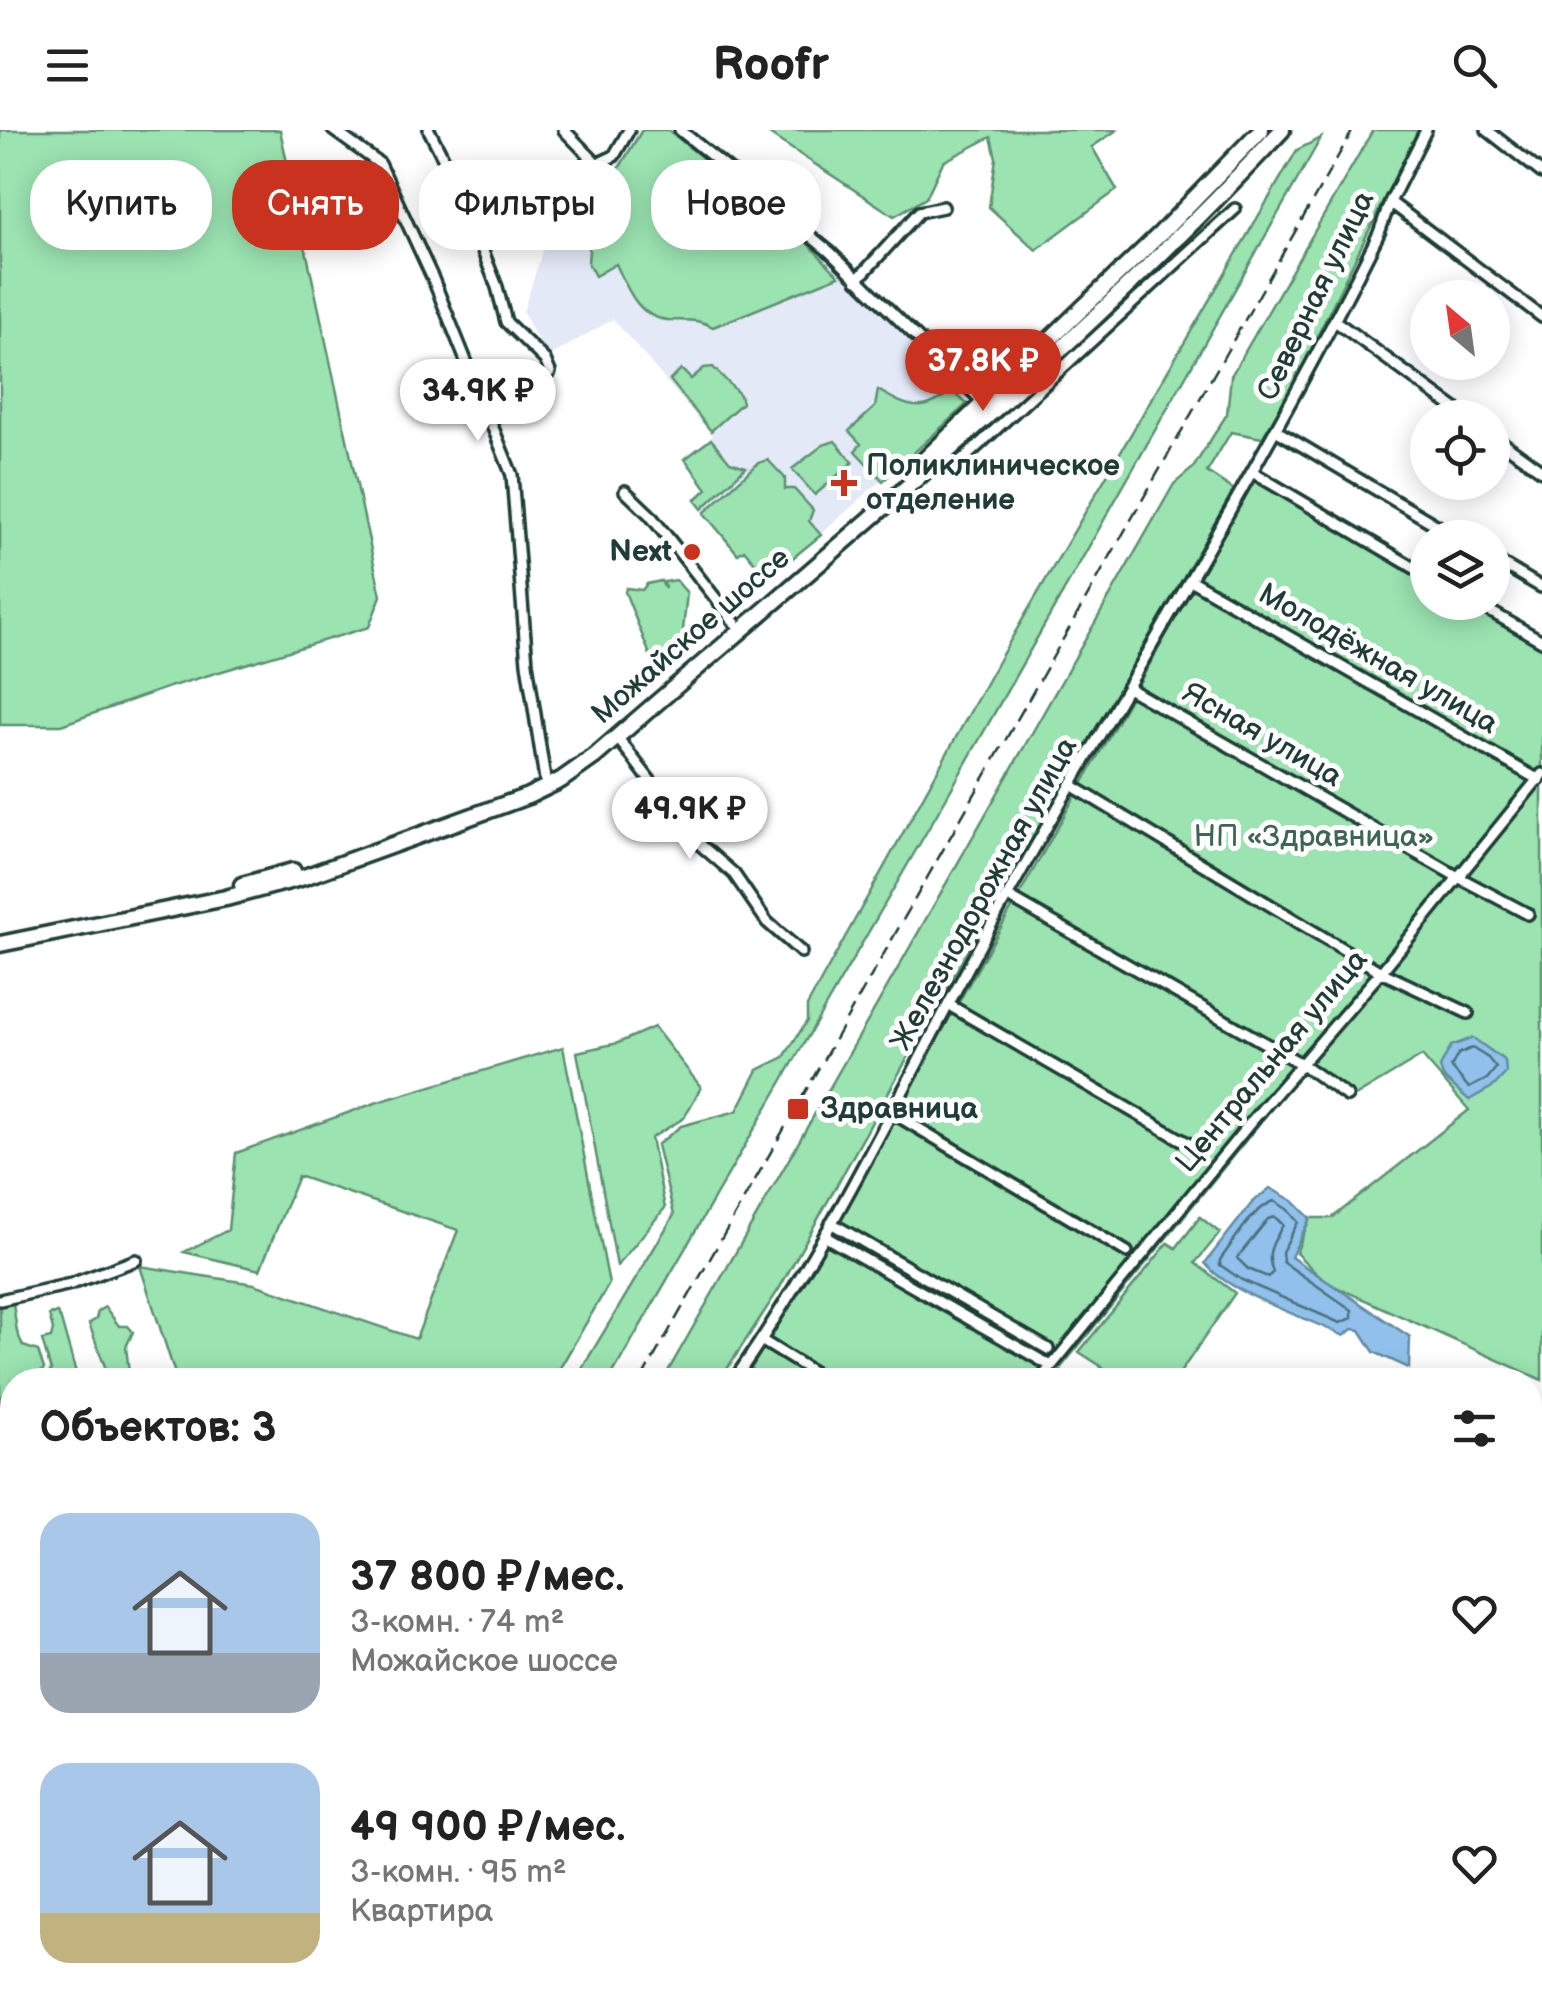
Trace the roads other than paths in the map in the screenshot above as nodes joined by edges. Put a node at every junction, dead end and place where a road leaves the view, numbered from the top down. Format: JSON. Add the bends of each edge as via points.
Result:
{"nodes":[{"id":1,"x":332,"y":130,"type":"edge"},
{"id":2,"x":429,"y":130,"type":"edge"},
{"id":3,"x":564,"y":130,"type":"edge"},
{"id":4,"x":629,"y":130,"type":"edge"},
{"id":5,"x":680,"y":130,"type":"edge"},
{"id":6,"x":1262,"y":130,"type":"edge"},
{"id":7,"x":1282,"y":130,"type":"edge"},
{"id":8,"x":1426,"y":130,"type":"edge"},
{"id":9,"x":1487,"y":130,"type":"edge"},
{"id":10,"x":1238,"y":166,"type":"junction"},
{"id":11,"x":1542,"y":173,"type":"edge"},
{"id":12,"x":1390,"y":202,"type":"junction"},
{"id":13,"x":943,"y":207,"type":"dead end"},
{"id":14,"x":1234,"y":209,"type":"dead end"},
{"id":15,"x":857,"y":280,"type":"junction"},
{"id":16,"x":1542,"y":317,"type":"edge"},
{"id":17,"x":1335,"y":321,"type":"junction"},
{"id":18,"x":550,"y":372,"type":"dead end"},
{"id":19,"x":1443,"y":400,"type":"edge"},
{"id":20,"x":984,"y":403,"type":"junction"},
{"id":21,"x":1277,"y":430,"type":"junction"},
{"id":22,"x":1510,"y":448,"type":"edge"},
{"id":23,"x":941,"y":457,"type":"junction"},
{"id":24,"x":1542,"y":471,"type":"edge"},
{"id":25,"x":1252,"y":472,"type":"junction"},
{"id":26,"x":625,"y":490,"type":"dead end"},
{"id":27,"x":1428,"y":520,"type":"edge"},
{"id":28,"x":1410,"y":565,"type":"edge"},
{"id":29,"x":1510,"y":568,"type":"edge"},
{"id":30,"x":1190,"y":580,"type":"junction"},
{"id":31,"x":1541,"y":586,"type":"edge"},
{"id":32,"x":1505,"y":620,"type":"edge"},
{"id":33,"x":735,"y":623,"type":"junction"},
{"id":34,"x":1542,"y":642,"type":"edge"},
{"id":35,"x":1128,"y":688,"type":"junction"},
{"id":36,"x":617,"y":736,"type":"junction"},
{"id":37,"x":1541,"y":778,"type":"edge"},
{"id":38,"x":545,"y":779,"type":"junction"},
{"id":39,"x":1071,"y":786,"type":"junction"},
{"id":40,"x":1458,"y":878,"type":"junction"},
{"id":41,"x":1007,"y":896,"type":"junction"},
{"id":42,"x":1528,"y":914,"type":"dead end"},
{"id":43,"x":0,"y":934,"type":"edge"},
{"id":44,"x":0,"y":944,"type":"edge"},
{"id":45,"x":802,"y":952,"type":"dead end"},
{"id":46,"x":1381,"y":972,"type":"junction"},
{"id":47,"x":950,"y":1005,"type":"junction"},
{"id":48,"x":1468,"y":1013,"type":"dead end"},
{"id":49,"x":1303,"y":1066,"type":"junction"},
{"id":50,"x":1346,"y":1096,"type":"dead end"},
{"id":51,"x":891,"y":1112,"type":"junction"},
{"id":52,"x":1190,"y":1144,"type":"dead end"},
{"id":53,"x":831,"y":1222,"type":"junction"},
{"id":54,"x":824,"y":1236,"type":"junction"},
{"id":55,"x":1127,"y":1252,"type":"dead end"},
{"id":56,"x":136,"y":1260,"type":"dead end"},
{"id":57,"x":0,"y":1300,"type":"edge"},
{"id":58,"x":761,"y":1340,"type":"junction"},
{"id":59,"x":1048,"y":1350,"type":"dead end"},
{"id":60,"x":1052,"y":1366,"type":"joint"},
{"id":61,"x":742,"y":1368,"type":"edge"},
{"id":62,"x":806,"y":1368,"type":"edge"}],
"edges":[{"from":1,"to":38,"type":"street","via":[[380,164],[512,475]]},
{"from":2,"to":18,"type":"street","via":[[464,203],[506,322]]},
{"from":3,"to":4,"type":"street","via":[[597,164],[614,156]]},
{"from":5,"to":15,"type":"street"},
{"from":6,"to":10,"type":"main road","name":"Можайское шоссе"},
{"from":7,"to":10,"type":"main road","name":"Можайское шоссе"},
{"from":8,"to":12,"type":"street","name":"Северная улица"},
{"from":9,"to":11,"type":"street"},
{"from":10,"to":20,"type":"main road","name":"Можайское шоссе"},
{"from":10,"to":23,"type":"main road","name":"Можайское шоссе","via":[[1147,268]]},
{"from":12,"to":16,"type":"street"},
{"from":12,"to":17,"type":"street","name":"Северная улица"},
{"from":13,"to":15,"type":"street","via":[[919,212]]},
{"from":14,"to":23,"type":"street","via":[[957,465]]},
{"from":15,"to":20,"type":"street"},
{"from":17,"to":19,"type":"street"},
{"from":17,"to":21,"type":"street","name":"Северная улица"},
{"from":20,"to":33,"type":"main road","name":"Можайское шоссе"},
{"from":21,"to":25,"type":"street","name":"Железнодорожная улица"},
{"from":21,"to":27,"type":"street"},
{"from":22,"to":24,"type":"street"},
{"from":23,"to":36,"type":"main road","name":"Можайское шоссе"},
{"from":25,"to":28,"type":"street"},
{"from":25,"to":30,"type":"street","name":"Железнодорожная улица"},
{"from":26,"to":33,"type":"street"},
{"from":29,"to":31,"type":"street"},
{"from":30,"to":35,"type":"street","name":"Железнодорожная улица"},
{"from":30,"to":37,"type":"street","name":"Молодёжная улица"},
{"from":32,"to":34,"type":"street"},
{"from":33,"to":38,"type":"main road","name":"Можайское шоссе"},
{"from":35,"to":39,"type":"street","name":"Железнодорожная улица"},
{"from":35,"to":40,"type":"street","name":"Ясная улица"},
{"from":36,"to":44,"type":"main road","name":"Можайское шоссе","via":[[549,787],[354,860],[226,898]]},
{"from":36,"to":45,"type":"street","via":[[696,841]]},
{"from":37,"to":40,"type":"street","name":"Центральная улица"},
{"from":38,"to":43,"type":"main road","name":"Можайское шоссе","via":[[302,868]]},
{"from":39,"to":41,"type":"street","name":"Железнодорожная улица"},
{"from":39,"to":46,"type":"street"},
{"from":40,"to":42,"type":"street","name":"Ясная улица"},
{"from":40,"to":46,"type":"street","name":"Центральная улица"},
{"from":41,"to":47,"type":"street","name":"Железнодорожная улица"},
{"from":41,"to":49,"type":"street"},
{"from":46,"to":48,"type":"street"},
{"from":46,"to":49,"type":"street","name":"Центральная улица"},
{"from":47,"to":51,"type":"street","name":"Железнодорожная улица"},
{"from":47,"to":52,"type":"street"},
{"from":49,"to":50,"type":"street"},
{"from":49,"to":60,"type":"street","name":"Центральная улица"},
{"from":51,"to":53,"type":"street","name":"Железнодорожная улица"},
{"from":51,"to":55,"type":"street"},
{"from":53,"to":54,"type":"street","name":"Железнодорожная улица"},
{"from":53,"to":59,"type":"street"},
{"from":54,"to":58,"type":"street","name":"Железнодорожная улица"},
{"from":54,"to":60,"type":"street"},
{"from":56,"to":57,"type":"street"},
{"from":58,"to":61,"type":"street","name":"Железнодорожная улица"},
{"from":58,"to":62,"type":"street"}]}
